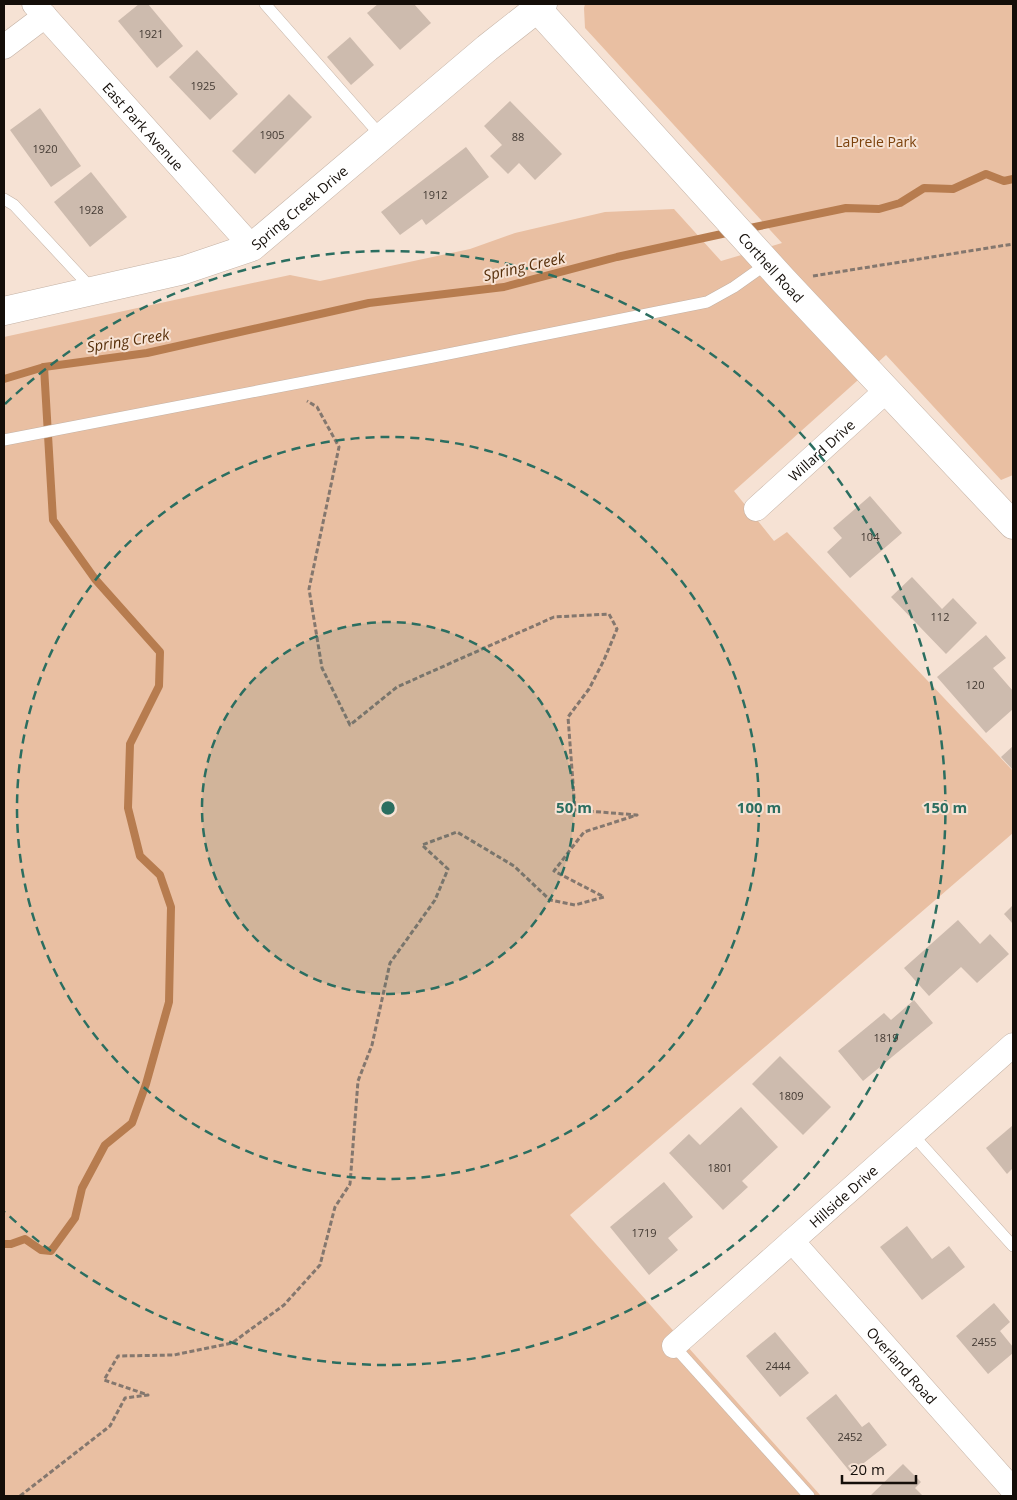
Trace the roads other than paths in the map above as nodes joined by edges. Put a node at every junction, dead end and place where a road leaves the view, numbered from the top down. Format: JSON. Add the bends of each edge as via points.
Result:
{"nodes":[{"id":1,"x":265,"y":4,"type":"edge"},
{"id":2,"x":538,"y":5,"type":"edge"},
{"id":3,"x":40,"y":10,"type":"edge"},
{"id":4,"x":4,"y":47,"type":"edge"},
{"id":5,"x":382,"y":137,"type":"junction"},
{"id":6,"x":4,"y":199,"type":"edge"},
{"id":7,"x":252,"y":247,"type":"junction"},
{"id":8,"x":775,"y":272,"type":"junction"},
{"id":9,"x":94,"y":291,"type":"junction"},
{"id":10,"x":4,"y":311,"type":"edge"},
{"id":11,"x":887,"y":390,"type":"junction"},
{"id":12,"x":4,"y":440,"type":"edge"},
{"id":13,"x":756,"y":509,"type":"dead end"},
{"id":14,"x":1010,"y":517,"type":"edge"},
{"id":15,"x":1013,"y":1045,"type":"edge"},
{"id":16,"x":913,"y":1135,"type":"junction"},
{"id":17,"x":792,"y":1241,"type":"junction"},
{"id":18,"x":1013,"y":1246,"type":"edge"},
{"id":19,"x":674,"y":1346,"type":"joint"},
{"id":20,"x":1013,"y":1490,"type":"edge"},
{"id":21,"x":809,"y":1496,"type":"edge"}],
"edges":[{"from":1,"to":5,"type":"lane"},
{"from":2,"to":5,"type":"street","name":"Spring Creek Drive"},
{"from":2,"to":8,"type":"street","name":"Corthell Road"},
{"from":3,"to":4,"type":"street"},
{"from":3,"to":7,"type":"street","name":"East Park Avenue"},
{"from":5,"to":7,"type":"street","name":"Spring Creek Drive"},
{"from":6,"to":9,"type":"lane","via":[[14,205]]},
{"from":7,"to":9,"type":"street","name":"Spring Creek Drive","via":[[184,270]]},
{"from":8,"to":11,"type":"street","name":"Corthell Road"},
{"from":8,"to":12,"type":"lane","via":[[734,287],[707,302]]},
{"from":9,"to":10,"type":"street","name":"Spring Creek Drive"},
{"from":11,"to":13,"type":"street","name":"Willard Drive"},
{"from":11,"to":14,"type":"street","name":"Corthell Road"},
{"from":15,"to":16,"type":"street","name":"Hillside Drive"},
{"from":16,"to":17,"type":"street","name":"Hillside Drive"},
{"from":16,"to":18,"type":"lane"},
{"from":17,"to":19,"type":"street","name":"Hillside Drive"},
{"from":17,"to":20,"type":"street","name":"Overland Road"},
{"from":19,"to":21,"type":"lane"}]}
